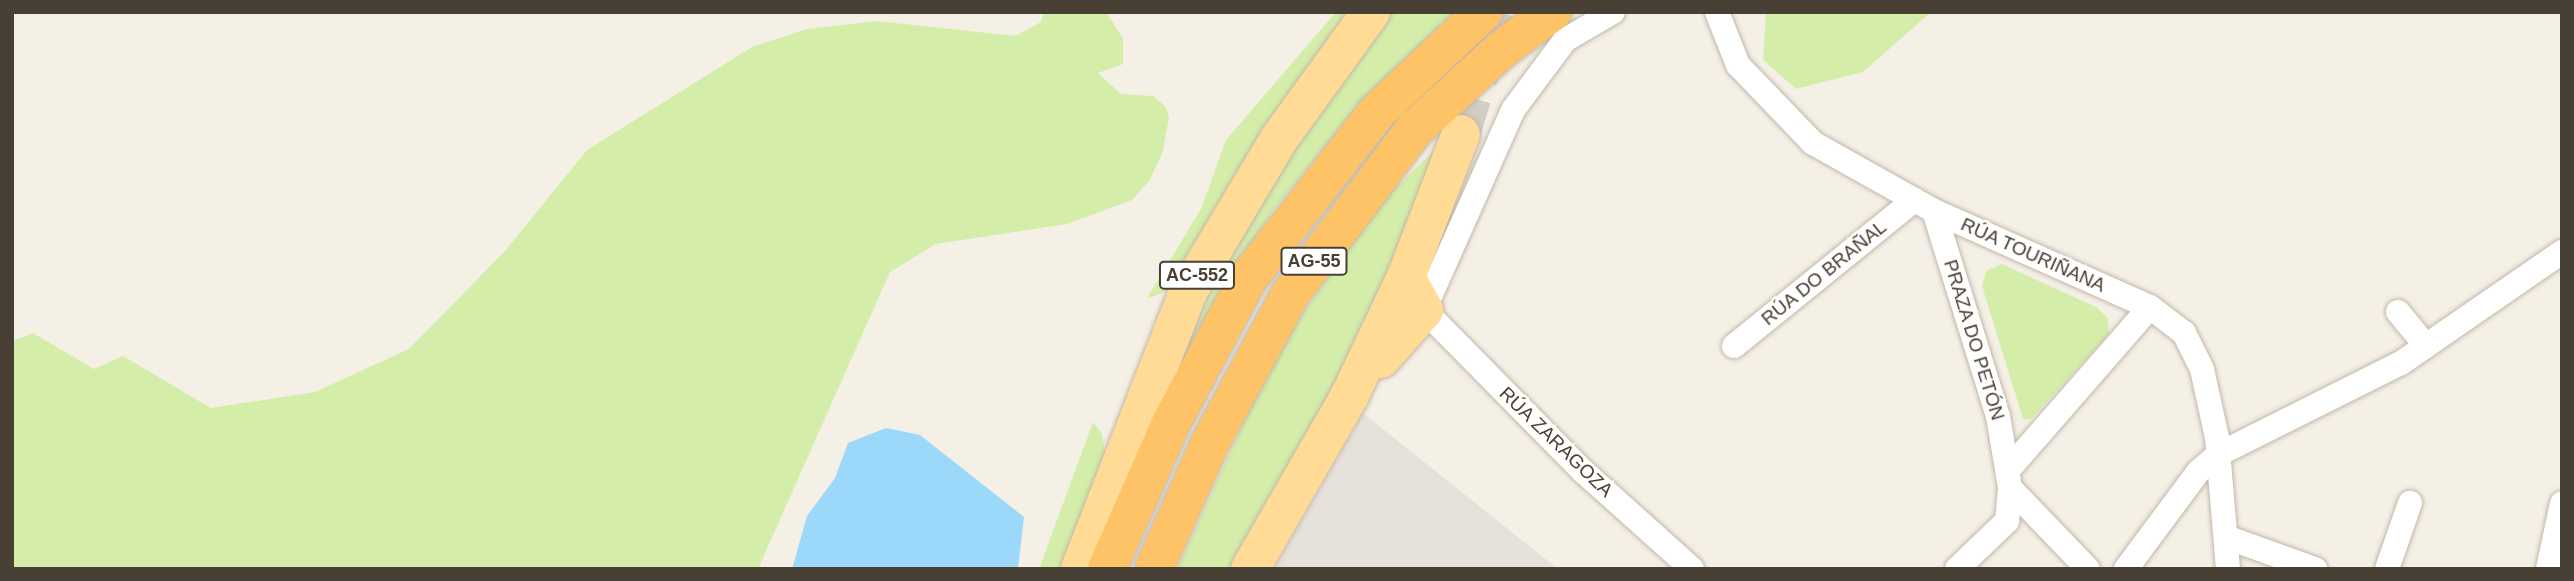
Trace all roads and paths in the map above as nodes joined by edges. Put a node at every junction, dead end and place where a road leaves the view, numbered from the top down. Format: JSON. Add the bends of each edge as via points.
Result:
{"nodes":[{"id":1,"x":1371,"y":12,"type":"edge"},
{"id":2,"x":1483,"y":12,"type":"edge"},
{"id":3,"x":1613,"y":12,"type":"edge"},
{"id":4,"x":1717,"y":12,"type":"edge"},
{"id":5,"x":1558,"y":26,"type":"edge"},
{"id":6,"x":1461,"y":134,"type":"tunnel mouth"},
{"id":7,"x":1924,"y":205,"type":"junction"},
{"id":8,"x":2562,"y":252,"type":"edge"},
{"id":9,"x":1406,"y":277,"type":"junction"},
{"id":10,"x":2150,"y":307,"type":"junction"},
{"id":11,"x":1424,"y":310,"type":"junction"},
{"id":12,"x":2398,"y":312,"type":"dead end"},
{"id":13,"x":1734,"y":346,"type":"dead end"},
{"id":14,"x":2426,"y":346,"type":"junction"},
{"id":15,"x":1350,"y":396,"type":"junction"},
{"id":16,"x":2219,"y":454,"type":"junction"},
{"id":17,"x":2009,"y":479,"type":"junction"},
{"id":18,"x":2410,"y":503,"type":"dead end"},
{"id":19,"x":2562,"y":503,"type":"edge"},
{"id":20,"x":2226,"y":537,"type":"junction"},
{"id":21,"x":1080,"y":569,"type":"edge"},
{"id":22,"x":1107,"y":569,"type":"edge"},
{"id":23,"x":1154,"y":569,"type":"edge"},
{"id":24,"x":1250,"y":569,"type":"edge"},
{"id":25,"x":1692,"y":569,"type":"edge"},
{"id":26,"x":1957,"y":569,"type":"edge"},
{"id":27,"x":2088,"y":569,"type":"edge"},
{"id":28,"x":2126,"y":569,"type":"edge"},
{"id":29,"x":2228,"y":569,"type":"edge"},
{"id":30,"x":2315,"y":569,"type":"edge"},
{"id":31,"x":2387,"y":569,"type":"edge"},
{"id":32,"x":2548,"y":569,"type":"edge"}],
"edges":[{"from":1,"to":21,"type":"main road","number":"AC-552","via":[[1279,139],[1189,290]]},
{"from":2,"to":22,"type":"highway","number":"AG-55","via":[[1377,112],[1249,276],[1171,423]]},
{"from":3,"to":5,"type":"street"},
{"from":4,"to":7,"type":"street","name":"RÚA TOURIÑANA","via":[[1738,65],[1814,143]]},
{"from":5,"to":11,"type":"street","via":[[1513,110]]},
{"from":5,"to":23,"type":"highway","number":"AG-55","via":[[1501,50],[1414,130],[1333,234],[1282,308],[1210,443]]},
{"from":6,"to":9,"type":"main road"},
{"from":7,"to":10,"type":"street","name":"RÚA TOURIÑANA"},
{"from":7,"to":13,"type":"street","name":"RÚA DO BRAÑAL"},
{"from":7,"to":17,"type":"street","name":"PRAZA DO PETÓN","via":[[1998,416]]},
{"from":8,"to":14,"type":"street"},
{"from":9,"to":11,"type":"main road"},
{"from":9,"to":15,"type":"main road"},
{"from":10,"to":16,"type":"street","name":"RÚA TOURIÑANA","via":[[2184,333],[2202,369]]},
{"from":10,"to":17,"type":"street"},
{"from":11,"to":15,"type":"main road"},
{"from":11,"to":25,"type":"street","name":"RÚA ZARAGOZA","via":[[1584,472]]},
{"from":12,"to":14,"type":"street"},
{"from":14,"to":16,"type":"street","via":[[2401,363]]},
{"from":15,"to":24,"type":"main road"},
{"from":16,"to":20,"type":"street","name":"RÚA TOURIÑANA"},
{"from":16,"to":28,"type":"street","via":[[2198,472]]},
{"from":17,"to":26,"type":"street","name":"PRAZA DO PETÓN","via":[[2007,521]]},
{"from":17,"to":27,"type":"street"},
{"from":18,"to":31,"type":"street"},
{"from":19,"to":32,"type":"street"},
{"from":20,"to":29,"type":"street","name":"RÚA TOURIÑANA"},
{"from":20,"to":30,"type":"street"}]}
